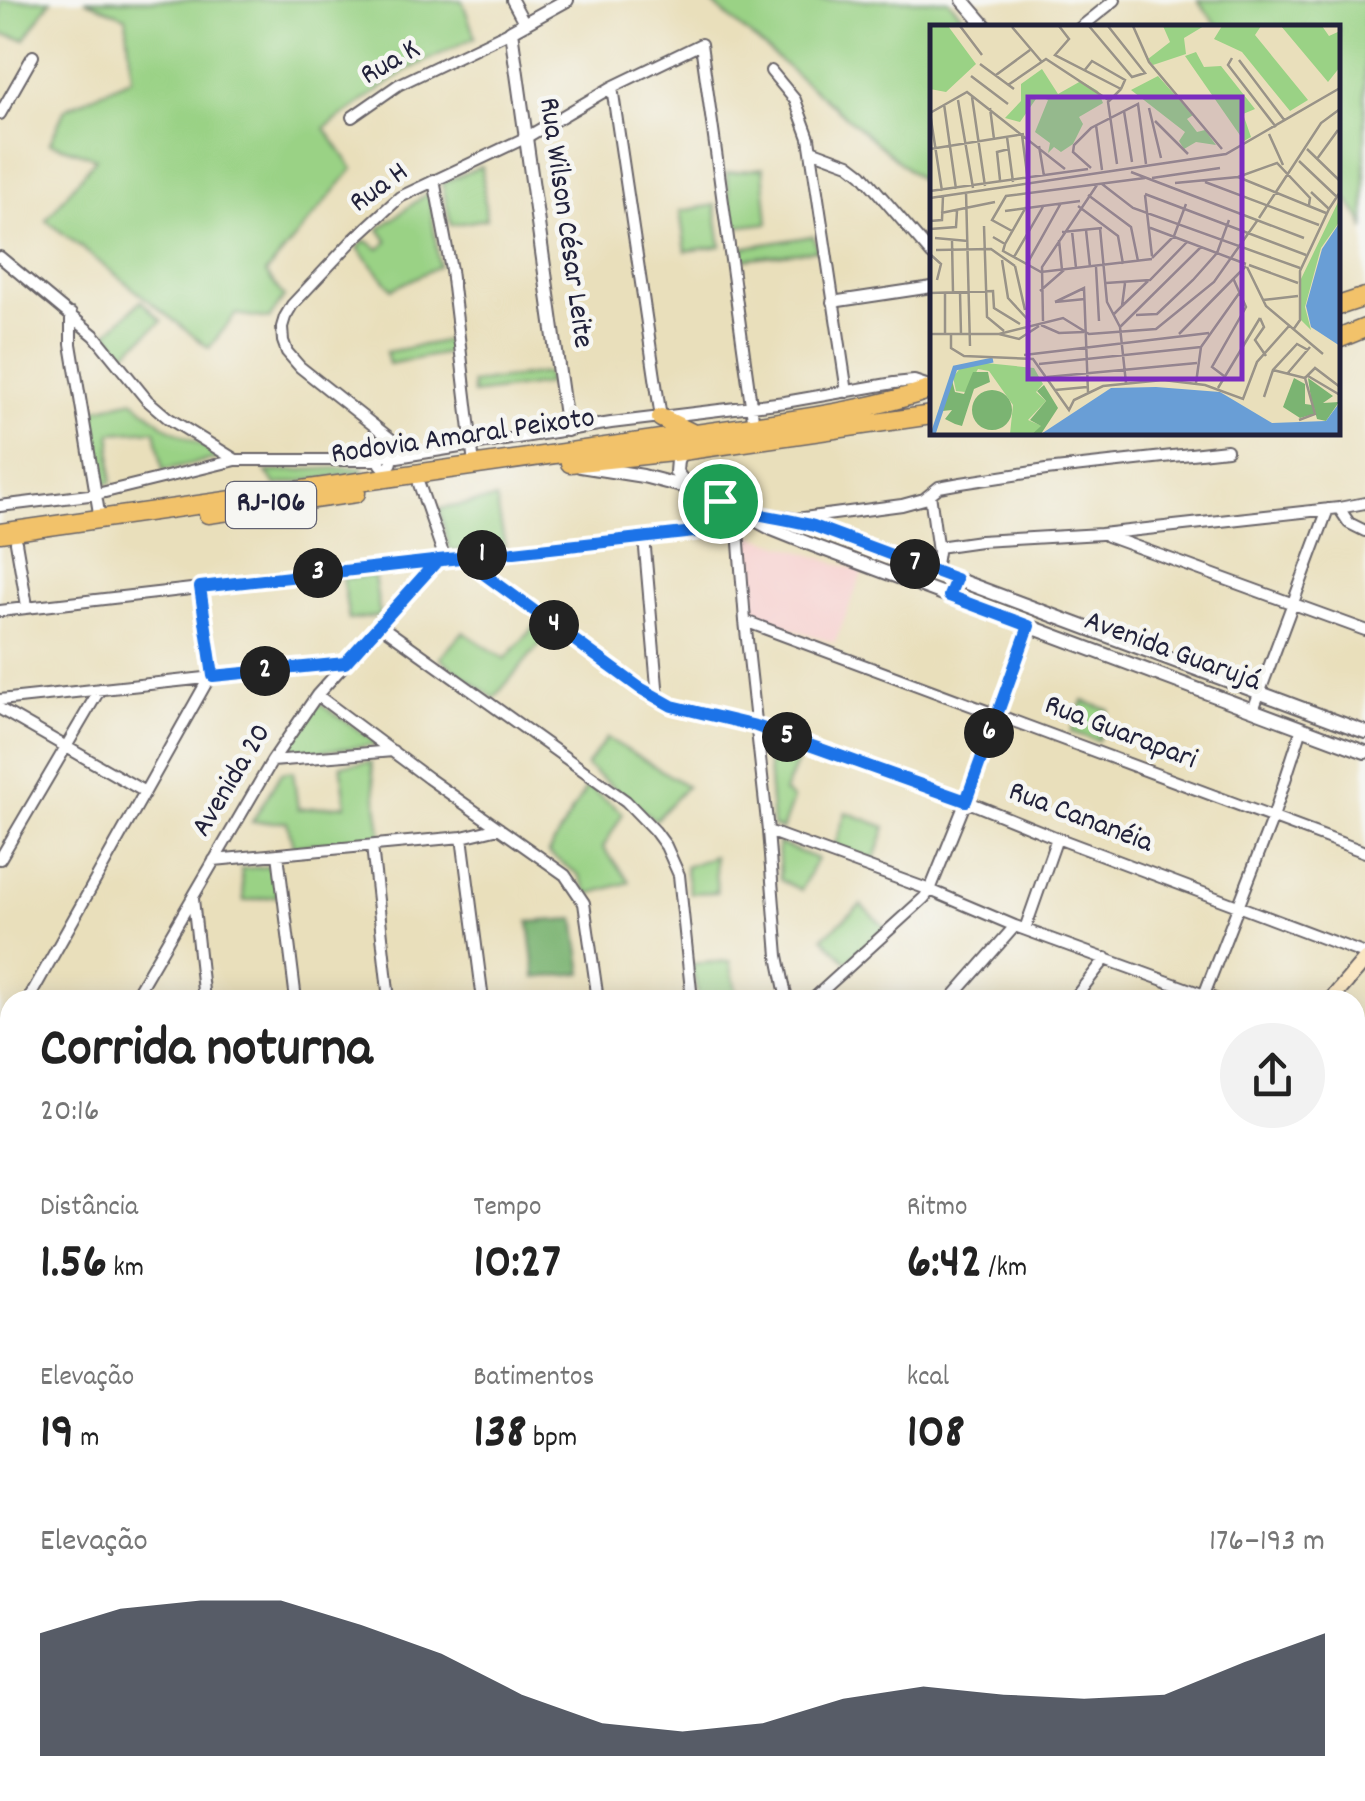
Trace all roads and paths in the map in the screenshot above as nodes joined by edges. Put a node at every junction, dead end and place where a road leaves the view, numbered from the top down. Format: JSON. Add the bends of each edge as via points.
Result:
{"nodes":[{"id":1,"x":512,"y":0,"type":"edge"},
{"id":2,"x":567,"y":0,"type":"edge"},
{"id":3,"x":963,"y":0,"type":"edge"},
{"id":4,"x":1115,"y":0,"type":"edge"},
{"id":5,"x":984,"y":25,"type":"edge"},
{"id":6,"x":1084,"y":25,"type":"edge"},
{"id":7,"x":518,"y":28,"type":"junction"},
{"id":8,"x":33,"y":56,"type":"dead end"},
{"id":9,"x":771,"y":71,"type":"dead end"},
{"id":10,"x":612,"y":87,"type":"junction"},
{"id":11,"x":0,"y":114,"type":"edge"},
{"id":12,"x":352,"y":118,"type":"dead end"},
{"id":13,"x":527,"y":137,"type":"junction"},
{"id":14,"x":810,"y":150,"type":"junction"},
{"id":15,"x":434,"y":180,"type":"junction"},
{"id":16,"x":930,"y":253,"type":"edge"},
{"id":17,"x":0,"y":257,"type":"edge"},
{"id":18,"x":930,"y":287,"type":"edge"},
{"id":19,"x":1365,"y":297,"type":"edge"},
{"id":20,"x":832,"y":302,"type":"junction"},
{"id":21,"x":1340,"y":305,"type":"edge"},
{"id":22,"x":72,"y":314,"type":"junction"},
{"id":23,"x":928,"y":391,"type":"edge"},
{"id":24,"x":847,"y":392,"type":"junction"},
{"id":25,"x":752,"y":406,"type":"junction"},
{"id":26,"x":930,"y":415,"type":"edge"},
{"id":27,"x":661,"y":418,"type":"junction"},
{"id":28,"x":754,"y":426,"type":"junction"},
{"id":29,"x":567,"y":430,"type":"junction"},
{"id":30,"x":695,"y":434,"type":"junction"},
{"id":31,"x":471,"y":445,"type":"junction"},
{"id":32,"x":1226,"y":450,"type":"dead end"},
{"id":33,"x":682,"y":451,"type":"junction"},
{"id":34,"x":236,"y":460,"type":"junction"},
{"id":35,"x":474,"y":464,"type":"junction"},
{"id":36,"x":564,"y":464,"type":"junction"},
{"id":37,"x":393,"y":467,"type":"junction"},
{"id":38,"x":689,"y":488,"type":"junction"},
{"id":39,"x":97,"y":494,"type":"junction"},
{"id":40,"x":930,"y":494,"type":"junction"},
{"id":41,"x":720,"y":501,"type":"junction"},
{"id":42,"x":1365,"y":503,"type":"edge"},
{"id":43,"x":0,"y":506,"type":"edge"},
{"id":44,"x":1333,"y":509,"type":"junction"},
{"id":45,"x":743,"y":514,"type":"junction"},
{"id":46,"x":837,"y":514,"type":"junction"},
{"id":47,"x":100,"y":518,"type":"junction"},
{"id":48,"x":791,"y":519,"type":"junction"},
{"id":49,"x":1151,"y":529,"type":"junction"},
{"id":50,"x":712,"y":530,"type":"junction"},
{"id":51,"x":738,"y":530,"type":"junction"},
{"id":52,"x":828,"y":531,"type":"junction"},
{"id":53,"x":1365,"y":531,"type":"edge"},
{"id":54,"x":1101,"y":534,"type":"junction"},
{"id":55,"x":644,"y":537,"type":"junction"},
{"id":56,"x":5,"y":540,"type":"edge"},
{"id":57,"x":938,"y":546,"type":"junction"},
{"id":58,"x":822,"y":549,"type":"junction"},
{"id":59,"x":1149,"y":551,"type":"junction"},
{"id":60,"x":469,"y":557,"type":"junction"},
{"id":61,"x":442,"y":560,"type":"junction"},
{"id":62,"x":935,"y":571,"type":"junction"},
{"id":63,"x":956,"y":579,"type":"junction"},
{"id":64,"x":200,"y":587,"type":"junction"},
{"id":65,"x":949,"y":596,"type":"junction"},
{"id":66,"x":1291,"y":603,"type":"junction"},
{"id":67,"x":28,"y":606,"type":"junction"},
{"id":68,"x":0,"y":610,"type":"edge"},
{"id":69,"x":745,"y":621,"type":"junction"},
{"id":70,"x":380,"y":625,"type":"junction"},
{"id":71,"x":1029,"y":626,"type":"junction"},
{"id":72,"x":1365,"y":630,"type":"edge"},
{"id":73,"x":345,"y":663,"type":"junction"},
{"id":74,"x":211,"y":677,"type":"junction"},
{"id":75,"x":100,"y":689,"type":"junction"},
{"id":76,"x":1258,"y":692,"type":"junction"},
{"id":77,"x":317,"y":695,"type":"junction"},
{"id":78,"x":658,"y":698,"type":"junction"},
{"id":79,"x":0,"y":700,"type":"edge"},
{"id":80,"x":0,"y":710,"type":"edge"},
{"id":81,"x":1253,"y":710,"type":"junction"},
{"id":82,"x":996,"y":713,"type":"junction"},
{"id":83,"x":756,"y":726,"type":"junction"},
{"id":84,"x":1302,"y":728,"type":"junction"},
{"id":85,"x":1365,"y":732,"type":"edge"},
{"id":86,"x":66,"y":748,"type":"junction"},
{"id":87,"x":393,"y":751,"type":"junction"},
{"id":88,"x":1365,"y":752,"type":"edge"},
{"id":89,"x":272,"y":762,"type":"junction"},
{"id":90,"x":145,"y":792,"type":"junction"},
{"id":91,"x":966,"y":801,"type":"junction"},
{"id":92,"x":1273,"y":817,"type":"junction"},
{"id":93,"x":499,"y":828,"type":"junction"},
{"id":94,"x":768,"y":831,"type":"junction"},
{"id":95,"x":462,"y":837,"type":"junction"},
{"id":96,"x":1057,"y":838,"type":"junction"},
{"id":97,"x":372,"y":846,"type":"junction"},
{"id":98,"x":1365,"y":852,"type":"edge"},
{"id":99,"x":278,"y":854,"type":"junction"},
{"id":100,"x":0,"y":859,"type":"edge"},
{"id":101,"x":214,"y":860,"type":"junction"},
{"id":102,"x":930,"y":890,"type":"junction"},
{"id":103,"x":193,"y":899,"type":"junction"},
{"id":104,"x":1239,"y":906,"type":"junction"},
{"id":105,"x":1020,"y":927,"type":"junction"},
{"id":106,"x":1365,"y":957,"type":"edge"},
{"id":107,"x":1106,"y":958,"type":"junction"},
{"id":108,"x":34,"y":990,"type":"edge"},
{"id":109,"x":140,"y":990,"type":"edge"},
{"id":110,"x":203,"y":990,"type":"edge"},
{"id":111,"x":295,"y":990,"type":"edge"},
{"id":112,"x":387,"y":990,"type":"edge"},
{"id":113,"x":482,"y":990,"type":"edge"},
{"id":114,"x":597,"y":990,"type":"edge"},
{"id":115,"x":691,"y":990,"type":"edge"},
{"id":116,"x":785,"y":990,"type":"edge"},
{"id":117,"x":823,"y":990,"type":"edge"},
{"id":118,"x":960,"y":990,"type":"edge"},
{"id":119,"x":1081,"y":990,"type":"edge"},
{"id":120,"x":1185,"y":990,"type":"edge"},
{"id":121,"x":1205,"y":990,"type":"edge"},
{"id":122,"x":1339,"y":990,"type":"edge"}],
"edges":[{"from":1,"to":7,"type":"street"},
{"from":2,"to":7,"type":"street","name":"Rua K"},
{"from":3,"to":5,"type":"street"},
{"from":4,"to":6,"type":"street"},
{"from":7,"to":12,"type":"street","name":"Rua K","via":[[398,85]]},
{"from":7,"to":13,"type":"street","name":"Rua Wilson César Leite"},
{"from":8,"to":11,"type":"street"},
{"from":9,"to":14,"type":"street","via":[[795,100]]},
{"from":10,"to":13,"type":"street","name":"Rua H"},
{"from":10,"to":25,"type":"street","name":"Rua H","via":[[700,44]]},
{"from":10,"to":27,"type":"street"},
{"from":13,"to":15,"type":"street","name":"Rua H"},
{"from":13,"to":29,"type":"street","name":"Rua Wilson César Leite"},
{"from":14,"to":16,"type":"street","via":[[862,174]]},
{"from":14,"to":20,"type":"street"},
{"from":15,"to":31,"type":"street"},
{"from":15,"to":37,"type":"street","name":"Rua H","via":[[381,213],[292,305],[282,327],[287,352],[300,367],[396,444]]},
{"from":17,"to":22,"type":"street"},
{"from":18,"to":20,"type":"street"},
{"from":19,"to":21,"type":"highway"},
{"from":20,"to":24,"type":"street"},
{"from":22,"to":34,"type":"street","via":[[147,400]]},
{"from":22,"to":39,"type":"street","via":[[70,344]]},
{"from":23,"to":24,"type":"street","via":[[914,381]]},
{"from":23,"to":28,"type":"highway","name":"Rodovia Amaral Peixoto","number":"RJ-106","via":[[849,412]]},
{"from":24,"to":25,"type":"street"},
{"from":25,"to":27,"type":"street"},
{"from":25,"to":28,"type":"street"},
{"from":26,"to":33,"type":"highway","name":"Rodovia Amaral Peixoto","number":"RJ-106"},
{"from":27,"to":29,"type":"street"},
{"from":27,"to":30,"type":"highway"},
{"from":28,"to":30,"type":"highway","name":"Rodovia Amaral Peixoto","number":"RJ-106"},
{"from":29,"to":31,"type":"street"},
{"from":30,"to":35,"type":"highway","name":"Rodovia Amaral Peixoto","number":"RJ-106"},
{"from":31,"to":35,"type":"street"},
{"from":31,"to":37,"type":"street"},
{"from":32,"to":40,"type":"street","via":[[1046,470],[943,486]]},
{"from":33,"to":36,"type":"highway","name":"Rodovia Amaral Peixoto","number":"RJ-106"},
{"from":33,"to":38,"type":"street","via":[[676,472]]},
{"from":34,"to":37,"type":"street"},
{"from":34,"to":39,"type":"street"},
{"from":35,"to":37,"type":"highway","name":"Rodovia Amaral Peixoto","number":"RJ-106"},
{"from":36,"to":37,"type":"highway","name":"Rodovia Amaral Peixoto","number":"RJ-106"},
{"from":36,"to":38,"type":"street","name":"Avenida Guarujá"},
{"from":37,"to":47,"type":"highway","name":"Rodovia Amaral Peixoto","number":"RJ-106"},
{"from":37,"to":56,"type":"highway","name":"Rodovia Amaral Peixoto","number":"RJ-106"},
{"from":37,"to":61,"type":"street"},
{"from":38,"to":41,"type":"street","name":"Avenida Guarujá"},
{"from":39,"to":43,"type":"street"},
{"from":39,"to":47,"type":"street"},
{"from":40,"to":46,"type":"street"},
{"from":40,"to":57,"type":"street"},
{"from":41,"to":45,"type":"street","name":"Avenida Guarujá"},
{"from":41,"to":50,"type":"street"},
{"from":42,"to":44,"type":"street"},
{"from":44,"to":49,"type":"street"},
{"from":44,"to":53,"type":"street"},
{"from":44,"to":66,"type":"street"},
{"from":45,"to":48,"type":"street","name":"Avenida Guarujá"},
{"from":45,"to":51,"type":"street"},
{"from":45,"to":58,"type":"street","name":"Avenida Guarujá"},
{"from":46,"to":48,"type":"street"},
{"from":46,"to":52,"type":"street"},
{"from":47,"to":56,"type":"highway","name":"Rodovia Amaral Peixoto","number":"RJ-106"},
{"from":48,"to":52,"type":"street","name":"Avenida Guarujá"},
{"from":49,"to":54,"type":"street"},
{"from":49,"to":59,"type":"street"},
{"from":50,"to":51,"type":"street"},
{"from":50,"to":55,"type":"street"},
{"from":51,"to":69,"type":"street"},
{"from":52,"to":58,"type":"street"},
{"from":52,"to":62,"type":"street","name":"Avenida Guarujá"},
{"from":54,"to":57,"type":"street"},
{"from":54,"to":59,"type":"street"},
{"from":55,"to":60,"type":"street"},
{"from":55,"to":78,"type":"street"},
{"from":56,"to":67,"type":"street"},
{"from":57,"to":62,"type":"street"},
{"from":58,"to":65,"type":"street","name":"Avenida Guarujá"},
{"from":59,"to":66,"type":"street"},
{"from":60,"to":61,"type":"street"},
{"from":60,"to":78,"type":"street","name":"Rua Cananéia"},
{"from":61,"to":64,"type":"street"},
{"from":61,"to":70,"type":"street","name":"Avenida 20"},
{"from":62,"to":63,"type":"street","name":"Avenida Guarujá"},
{"from":63,"to":65,"type":"street"},
{"from":63,"to":76,"type":"street","name":"Avenida Guarujá"},
{"from":64,"to":67,"type":"street"},
{"from":64,"to":74,"type":"street"},
{"from":65,"to":71,"type":"street","name":"Avenida Guarujá"},
{"from":66,"to":72,"type":"street"},
{"from":66,"to":76,"type":"street"},
{"from":67,"to":68,"type":"street"},
{"from":69,"to":82,"type":"street","name":"Rua Guarapari"},
{"from":69,"to":83,"type":"street"},
{"from":70,"to":73,"type":"street","name":"Avenida 20"},
{"from":70,"to":115,"type":"street","via":[[626,801],[655,830],[679,875]]},
{"from":71,"to":81,"type":"street","name":"Avenida Guarujá"},
{"from":71,"to":82,"type":"street"},
{"from":73,"to":74,"type":"street"},
{"from":73,"to":77,"type":"street","name":"Avenida 20"},
{"from":74,"to":75,"type":"street"},
{"from":74,"to":90,"type":"street"},
{"from":75,"to":79,"type":"street"},
{"from":75,"to":86,"type":"street"},
{"from":76,"to":81,"type":"street"},
{"from":76,"to":85,"type":"street","name":"Avenida Guarujá"},
{"from":77,"to":87,"type":"street"},
{"from":77,"to":89,"type":"street","name":"Avenida 20"},
{"from":78,"to":83,"type":"street","name":"Rua Cananéia"},
{"from":80,"to":86,"type":"street"},
{"from":81,"to":84,"type":"street","name":"Avenida Guarujá"},
{"from":82,"to":91,"type":"street"},
{"from":82,"to":92,"type":"street","name":"Rua Guarapari"},
{"from":83,"to":91,"type":"street","name":"Rua Cananéia"},
{"from":83,"to":94,"type":"street"},
{"from":84,"to":88,"type":"street","name":"Avenida Guarujá"},
{"from":84,"to":92,"type":"street"},
{"from":86,"to":90,"type":"street"},
{"from":86,"to":100,"type":"street"},
{"from":87,"to":89,"type":"street"},
{"from":87,"to":93,"type":"street"},
{"from":89,"to":101,"type":"street","name":"Avenida 20"},
{"from":90,"to":108,"type":"street"},
{"from":91,"to":96,"type":"street","name":"Rua Cananéia"},
{"from":91,"to":102,"type":"street"},
{"from":92,"to":98,"type":"street","name":"Rua Guarapari"},
{"from":92,"to":104,"type":"street"},
{"from":93,"to":95,"type":"street"},
{"from":93,"to":114,"type":"street","via":[[576,889],[584,903]]},
{"from":94,"to":102,"type":"street"},
{"from":94,"to":116,"type":"street"},
{"from":95,"to":97,"type":"street"},
{"from":95,"to":113,"type":"street"},
{"from":96,"to":104,"type":"street","name":"Rua Cananéia"},
{"from":96,"to":105,"type":"street"},
{"from":97,"to":99,"type":"street"},
{"from":97,"to":112,"type":"street"},
{"from":99,"to":101,"type":"street"},
{"from":99,"to":111,"type":"street"},
{"from":101,"to":103,"type":"street","name":"Avenida 20"},
{"from":102,"to":105,"type":"street"},
{"from":102,"to":117,"type":"street"},
{"from":103,"to":109,"type":"street","name":"Avenida 20"},
{"from":103,"to":110,"type":"street"},
{"from":104,"to":106,"type":"street","name":"Rua Cananéia"},
{"from":104,"to":121,"type":"street"},
{"from":105,"to":107,"type":"street"},
{"from":105,"to":118,"type":"street"},
{"from":106,"to":122,"type":"main road"},
{"from":107,"to":119,"type":"street"},
{"from":107,"to":120,"type":"street"}]}
